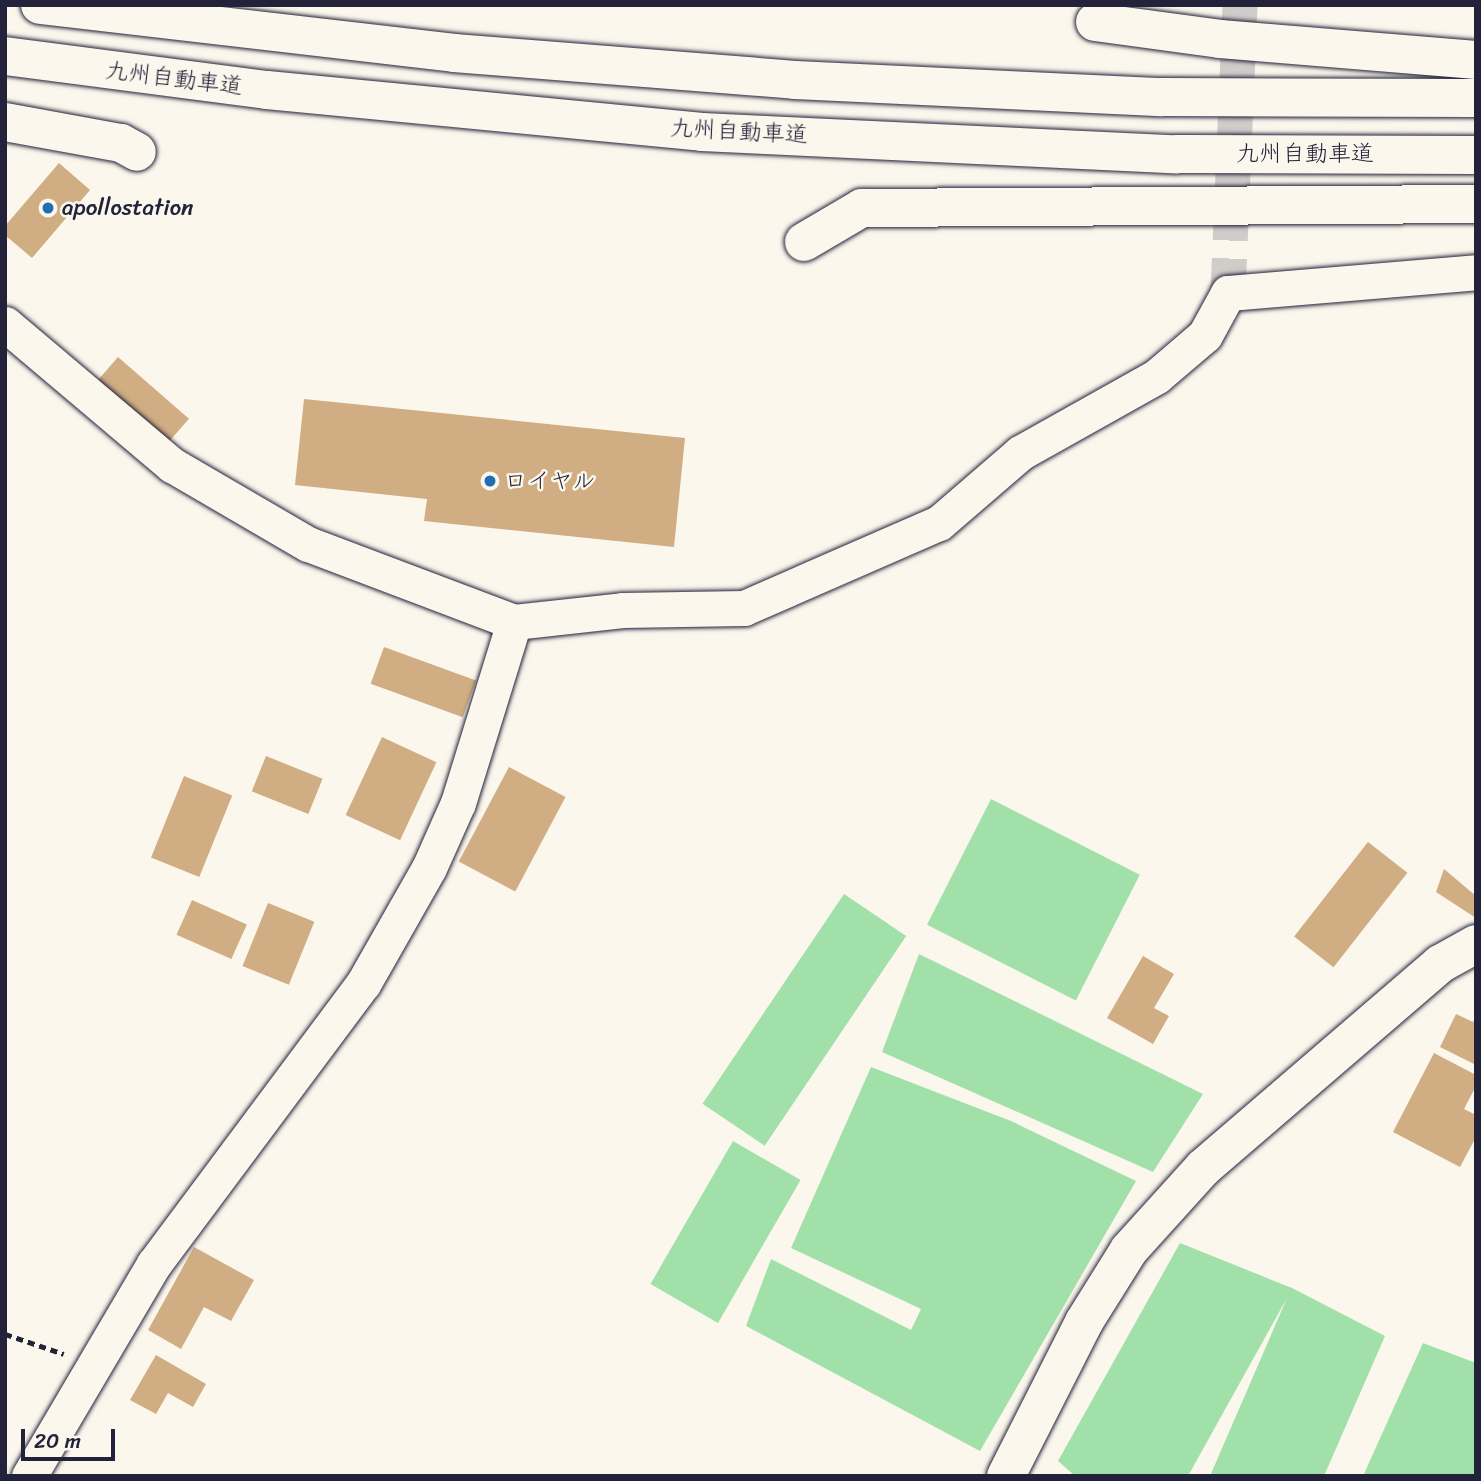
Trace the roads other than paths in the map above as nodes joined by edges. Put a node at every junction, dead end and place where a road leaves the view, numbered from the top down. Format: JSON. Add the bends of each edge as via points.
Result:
{"nodes":[{"id":1,"x":40,"y":5,"type":"edge"},
{"id":2,"x":1095,"y":22,"type":"dead end"},
{"id":3,"x":5,"y":56,"type":"edge"},
{"id":4,"x":1476,"y":60,"type":"edge"},
{"id":5,"x":1476,"y":98,"type":"edge"},
{"id":6,"x":5,"y":122,"type":"edge"},
{"id":7,"x":137,"y":152,"type":"dead end"},
{"id":8,"x":1476,"y":155,"type":"edge"},
{"id":9,"x":1476,"y":204,"type":"edge"},
{"id":10,"x":804,"y":242,"type":"dead end"},
{"id":11,"x":1476,"y":272,"type":"edge"},
{"id":12,"x":5,"y":324,"type":"edge"},
{"id":13,"x":514,"y":622,"type":"junction"},
{"id":14,"x":1476,"y":944,"type":"edge"},
{"id":15,"x":29,"y":1476,"type":"edge"},
{"id":16,"x":1006,"y":1476,"type":"edge"}],
"edges":[{"from":1,"to":5,"type":"main road","via":[[454,53],[795,80],[1162,97]]},
{"from":2,"to":4,"type":"main road","via":[[1220,39]]},
{"from":3,"to":8,"type":"main road","name":"九州自動車道","via":[[267,90],[702,132],[1177,154]]},
{"from":6,"to":7,"type":"main road","via":[[121,143]]},
{"from":9,"to":10,"type":"main road","via":[[862,208]]},
{"from":11,"to":13,"type":"street","via":[[1228,293],[1205,335],[1157,376],[1020,453],[939,523],[744,608],[622,610]]},
{"from":12,"to":13,"type":"street","via":[[172,465],[206,485],[308,544]]},
{"from":13,"to":15,"type":"street","via":[[458,803],[429,868],[363,984],[153,1264]]},
{"from":14,"to":16,"type":"main road","via":[[1440,964],[1203,1168],[1129,1250],[1084,1322]]}]}
